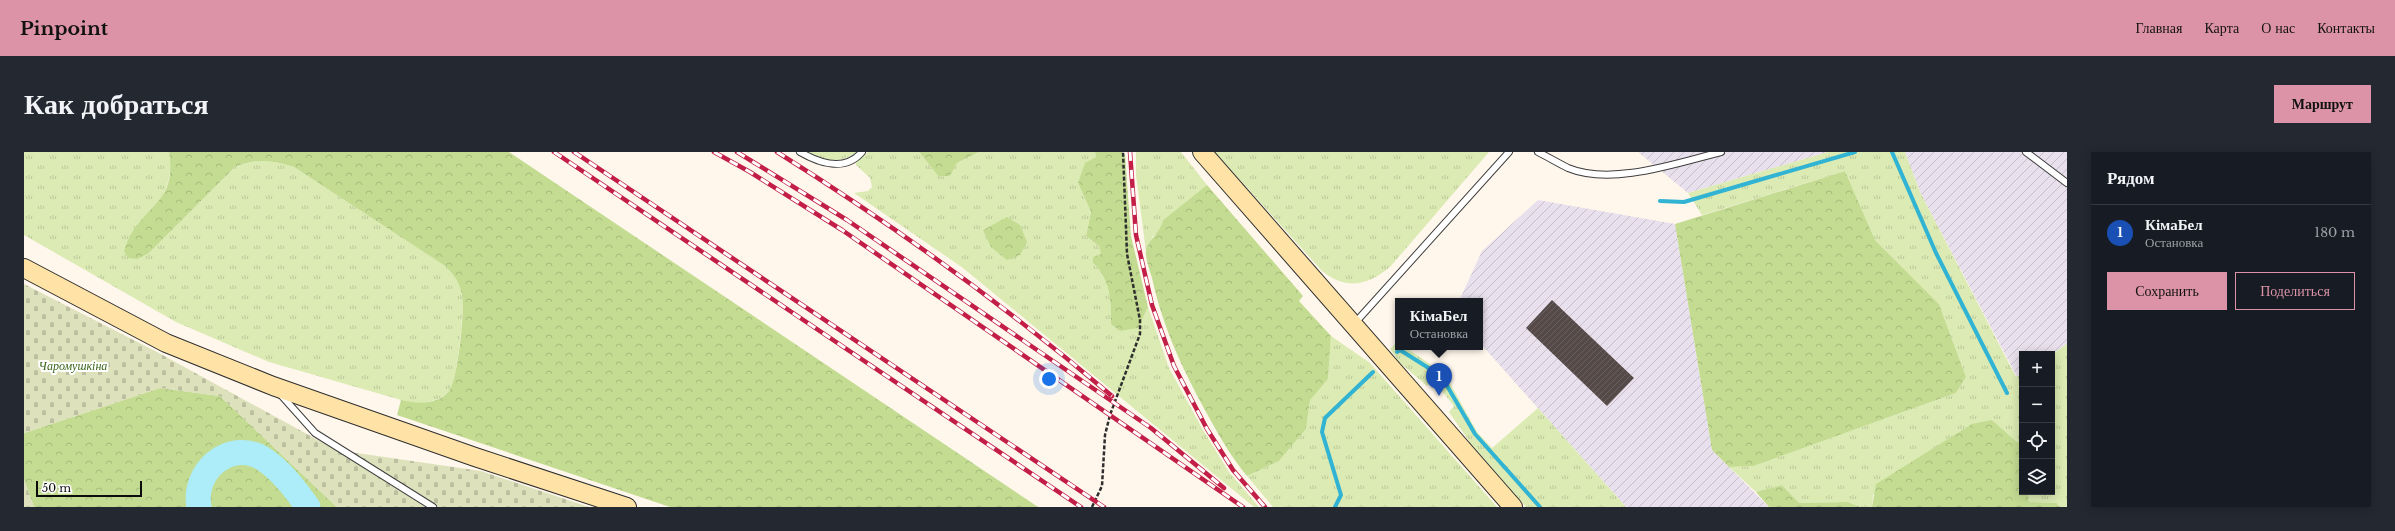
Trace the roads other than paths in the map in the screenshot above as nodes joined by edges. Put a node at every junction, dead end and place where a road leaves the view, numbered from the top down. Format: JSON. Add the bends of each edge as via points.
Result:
{"nodes":[{"id":1,"x":800,"y":152,"type":"edge"},
{"id":2,"x":862,"y":152,"type":"edge"},
{"id":3,"x":1202,"y":152,"type":"edge"},
{"id":4,"x":1509,"y":152,"type":"edge"},
{"id":5,"x":1538,"y":152,"type":"edge"},
{"id":6,"x":1720,"y":152,"type":"edge"},
{"id":7,"x":2026,"y":152,"type":"edge"},
{"id":8,"x":2067,"y":183,"type":"edge"},
{"id":9,"x":24,"y":268,"type":"edge"},
{"id":10,"x":1353,"y":325,"type":"junction"},
{"id":11,"x":273,"y":386,"type":"junction"},
{"id":12,"x":433,"y":507,"type":"edge"},
{"id":13,"x":628,"y":507,"type":"edge"},
{"id":14,"x":1513,"y":507,"type":"edge"}],
"edges":[{"from":1,"to":2,"type":"lane","via":[[830,164],[852,160]]},
{"from":3,"to":10,"type":"street"},
{"from":4,"to":10,"type":"lane"},
{"from":5,"to":6,"type":"lane","via":[[1569,168],[1595,174],[1645,170]]},
{"from":7,"to":8,"type":"lane"},
{"from":9,"to":11,"type":"street","via":[[166,343]]},
{"from":10,"to":14,"type":"street"},
{"from":11,"to":12,"type":"lane","via":[[315,433]]},
{"from":11,"to":13,"type":"street","via":[[475,457]]}]}
